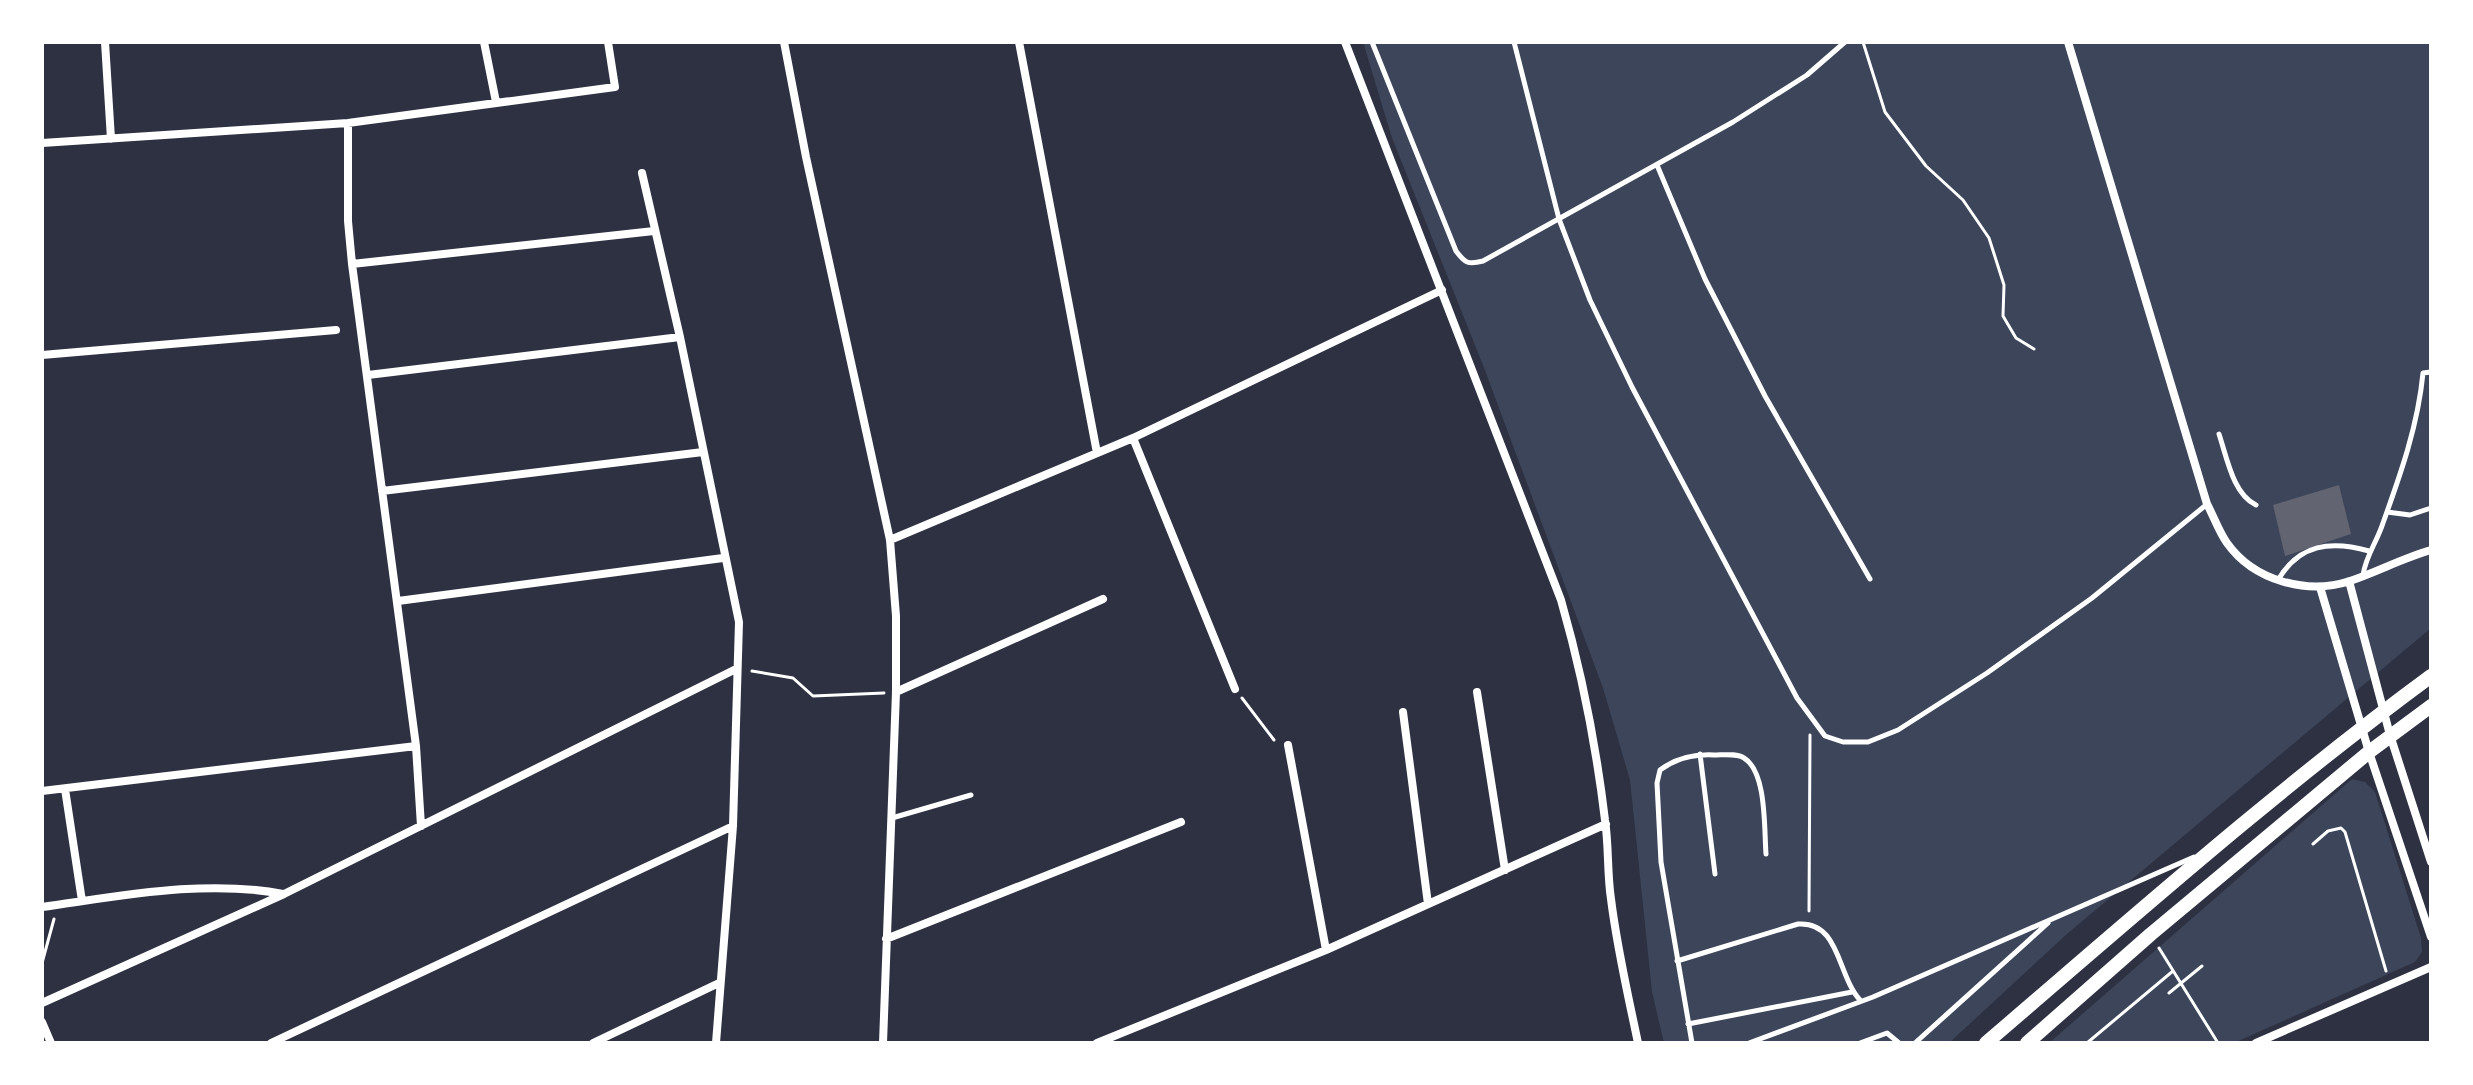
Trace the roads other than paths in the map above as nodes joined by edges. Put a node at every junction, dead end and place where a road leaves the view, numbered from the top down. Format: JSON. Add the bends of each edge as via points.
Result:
{"nodes":[{"id":1,"x":105,"y":42,"type":"edge"},
{"id":2,"x":484,"y":42,"type":"edge"},
{"id":3,"x":608,"y":42,"type":"edge"},
{"id":4,"x":784,"y":42,"type":"edge"},
{"id":5,"x":1019,"y":42,"type":"edge"},
{"id":6,"x":1345,"y":42,"type":"edge"},
{"id":7,"x":1372,"y":42,"type":"edge"},
{"id":8,"x":1514,"y":42,"type":"edge"},
{"id":9,"x":1845,"y":42,"type":"edge"},
{"id":10,"x":2068,"y":42,"type":"edge"},
{"id":11,"x":496,"y":102,"type":"junction"},
{"id":12,"x":348,"y":123,"type":"junction"},
{"id":13,"x":111,"y":139,"type":"junction"},
{"id":14,"x":42,"y":143,"type":"edge"},
{"id":15,"x":1657,"y":165,"type":"junction"},
{"id":16,"x":642,"y":173,"type":"dead end"},
{"id":17,"x":1559,"y":219,"type":"junction"},
{"id":18,"x":654,"y":231,"type":"junction"},
{"id":19,"x":352,"y":264,"type":"junction"},
{"id":20,"x":1442,"y":290,"type":"junction"},
{"id":21,"x":336,"y":330,"type":"dead end"},
{"id":22,"x":680,"y":337,"type":"junction"},
{"id":23,"x":42,"y":355,"type":"edge"},
{"id":24,"x":2431,"y":372,"type":"edge"},
{"id":25,"x":368,"y":375,"type":"junction"},
{"id":26,"x":2219,"y":434,"type":"dead end"},
{"id":27,"x":1133,"y":438,"type":"junction"},
{"id":28,"x":703,"y":452,"type":"junction"},
{"id":29,"x":1097,"y":453,"type":"junction"},
{"id":30,"x":382,"y":491,"type":"junction"},
{"id":31,"x":2207,"y":504,"type":"junction"},
{"id":32,"x":2256,"y":505,"type":"dead end"},
{"id":33,"x":2431,"y":508,"type":"edge"},
{"id":34,"x":2387,"y":512,"type":"junction"},
{"id":35,"x":890,"y":540,"type":"junction"},
{"id":36,"x":2431,"y":550,"type":"edge"},
{"id":37,"x":2369,"y":551,"type":"junction"},
{"id":38,"x":723,"y":558,"type":"junction"},
{"id":39,"x":2363,"y":575,"type":"junction"},
{"id":40,"x":1870,"y":579,"type":"dead end"},
{"id":41,"x":2278,"y":580,"type":"junction"},
{"id":42,"x":2349,"y":581,"type":"junction"},
{"id":43,"x":2320,"y":587,"type":"junction"},
{"id":44,"x":1103,"y":599,"type":"dead end"},
{"id":45,"x":398,"y":601,"type":"junction"},
{"id":46,"x":736,"y":669,"type":"junction"},
{"id":47,"x":2431,"y":676,"type":"edge"},
{"id":48,"x":1235,"y":689,"type":"road end"},
{"id":49,"x":896,"y":692,"type":"junction"},
{"id":50,"x":1477,"y":692,"type":"dead end"},
{"id":51,"x":2431,"y":706,"type":"edge"},
{"id":52,"x":2384,"y":711,"type":"junction"},
{"id":53,"x":1403,"y":712,"type":"dead end"},
{"id":54,"x":2362,"y":728,"type":"junction"},
{"id":55,"x":2390,"y":735,"type":"junction"},
{"id":56,"x":1288,"y":745,"type":"road end"},
{"id":57,"x":416,"y":746,"type":"junction"},
{"id":58,"x":2369,"y":752,"type":"junction"},
{"id":59,"x":1700,"y":754,"type":"junction"},
{"id":60,"x":65,"y":789,"type":"junction"},
{"id":61,"x":42,"y":791,"type":"edge"},
{"id":62,"x":971,"y":795,"type":"dead end"},
{"id":63,"x":891,"y":818,"type":"junction"},
{"id":64,"x":1181,"y":822,"type":"dead end"},
{"id":65,"x":1606,"y":824,"type":"junction"},
{"id":66,"x":421,"y":826,"type":"junction"},
{"id":67,"x":733,"y":826,"type":"junction"},
{"id":68,"x":2219,"y":845,"type":"junction"},
{"id":69,"x":1766,"y":854,"type":"dead end"},
{"id":70,"x":2431,"y":862,"type":"edge"},
{"id":71,"x":1505,"y":870,"type":"junction"},
{"id":72,"x":1715,"y":874,"type":"dead end"},
{"id":73,"x":284,"y":894,"type":"junction"},
{"id":74,"x":82,"y":901,"type":"junction"},
{"id":75,"x":1428,"y":904,"type":"junction"},
{"id":76,"x":42,"y":907,"type":"edge"},
{"id":77,"x":2052,"y":920,"type":"junction"},
{"id":78,"x":2431,"y":937,"type":"edge"},
{"id":79,"x":886,"y":939,"type":"junction"},
{"id":80,"x":1326,"y":950,"type":"junction"},
{"id":81,"x":1677,"y":961,"type":"junction"},
{"id":82,"x":2431,"y":967,"type":"edge"},
{"id":83,"x":719,"y":983,"type":"junction"},
{"id":84,"x":1852,"y":992,"type":"junction"},
{"id":85,"x":1860,"y":1000,"type":"junction"},
{"id":86,"x":42,"y":1003,"type":"edge"},
{"id":87,"x":42,"y":1022,"type":"edge"},
{"id":88,"x":1688,"y":1024,"type":"junction"},
{"id":89,"x":51,"y":1043,"type":"edge"},
{"id":90,"x":271,"y":1043,"type":"edge"},
{"id":91,"x":593,"y":1043,"type":"edge"},
{"id":92,"x":716,"y":1043,"type":"edge"},
{"id":93,"x":883,"y":1043,"type":"edge"},
{"id":94,"x":1097,"y":1043,"type":"edge"},
{"id":95,"x":1638,"y":1043,"type":"edge"},
{"id":96,"x":1692,"y":1043,"type":"edge"},
{"id":97,"x":1749,"y":1043,"type":"edge"},
{"id":98,"x":1860,"y":1043,"type":"edge"},
{"id":99,"x":1899,"y":1043,"type":"edge"},
{"id":100,"x":1915,"y":1043,"type":"edge"},
{"id":101,"x":1986,"y":1043,"type":"edge"},
{"id":102,"x":2027,"y":1043,"type":"edge"},
{"id":103,"x":2256,"y":1043,"type":"edge"}],
"edges":[{"from":1,"to":13,"type":"street"},
{"from":2,"to":11,"type":"street"},
{"from":3,"to":11,"type":"street","via":[[615,87]]},
{"from":4,"to":35,"type":"street"},
{"from":5,"to":29,"type":"street"},
{"from":6,"to":20,"type":"street"},
{"from":7,"to":17,"type":"lane","via":[[1464,262],[1483,261]]},
{"from":8,"to":17,"type":"lane"},
{"from":9,"to":15,"type":"lane","via":[[1807,75]]},
{"from":10,"to":31,"type":"street"},
{"from":11,"to":12,"type":"street"},
{"from":12,"to":13,"type":"street"},
{"from":12,"to":19,"type":"street"},
{"from":13,"to":14,"type":"street"},
{"from":15,"to":17,"type":"lane"},
{"from":15,"to":40,"type":"lane","via":[[1705,279],[1765,396]]},
{"from":16,"to":18,"type":"street"},
{"from":17,"to":31,"type":"lane","via":[[1632,387],[1825,736],[1868,742],[1898,730],[2092,598]]},
{"from":18,"to":19,"type":"street"},
{"from":18,"to":22,"type":"street"},
{"from":19,"to":25,"type":"street"},
{"from":20,"to":27,"type":"street"},
{"from":20,"to":65,"type":"street","via":[[1561,600],[1581,668]]},
{"from":21,"to":23,"type":"street"},
{"from":22,"to":25,"type":"street"},
{"from":22,"to":28,"type":"street"},
{"from":24,"to":34,"type":"lane","via":[[2423,373],[2419,409]]},
{"from":25,"to":30,"type":"street"},
{"from":26,"to":32,"type":"lane","via":[[2240,492]]},
{"from":27,"to":29,"type":"street"},
{"from":27,"to":48,"type":"street"},
{"from":28,"to":30,"type":"street"},
{"from":28,"to":38,"type":"street"},
{"from":29,"to":35,"type":"street"},
{"from":30,"to":45,"type":"street"},
{"from":31,"to":41,"type":"street","via":[[2227,544],[2251,566]]},
{"from":33,"to":34,"type":"lane","via":[[2410,515]]},
{"from":34,"to":37,"type":"lane"},
{"from":35,"to":49,"type":"street"},
{"from":36,"to":39,"type":"street"},
{"from":37,"to":39,"type":"lane"},
{"from":37,"to":41,"type":"lane","via":[[2331,544],[2287,564]]},
{"from":38,"to":45,"type":"street"},
{"from":38,"to":46,"type":"street","via":[[739,622]]},
{"from":39,"to":42,"type":"street"},
{"from":41,"to":43,"type":"street"},
{"from":42,"to":43,"type":"street"},
{"from":42,"to":52,"type":"street"},
{"from":43,"to":54,"type":"street"},
{"from":44,"to":49,"type":"street"},
{"from":45,"to":57,"type":"street"},
{"from":46,"to":66,"type":"street"},
{"from":46,"to":67,"type":"street"},
{"from":47,"to":52,"type":"main road"},
{"from":49,"to":63,"type":"street"},
{"from":50,"to":71,"type":"street"},
{"from":51,"to":55,"type":"main road"},
{"from":52,"to":54,"type":"main road"},
{"from":52,"to":55,"type":"street"},
{"from":53,"to":75,"type":"street"},
{"from":54,"to":58,"type":"street"},
{"from":54,"to":68,"type":"main road"},
{"from":55,"to":58,"type":"main road"},
{"from":55,"to":70,"type":"street"},
{"from":56,"to":80,"type":"street"},
{"from":57,"to":60,"type":"street"},
{"from":57,"to":66,"type":"street"},
{"from":58,"to":78,"type":"street"},
{"from":58,"to":102,"type":"main road"},
{"from":59,"to":69,"type":"lane","via":[[1742,756],[1754,766]]},
{"from":59,"to":72,"type":"lane"},
{"from":59,"to":81,"type":"lane","via":[[1672,761],[1660,770],[1657,783],[1661,862]]},
{"from":60,"to":61,"type":"street"},
{"from":60,"to":74,"type":"street"},
{"from":62,"to":63,"type":"lane"},
{"from":63,"to":79,"type":"street"},
{"from":64,"to":79,"type":"street"},
{"from":65,"to":71,"type":"street"},
{"from":65,"to":95,"type":"street","via":[[1610,897]]},
{"from":66,"to":73,"type":"street"},
{"from":67,"to":83,"type":"street"},
{"from":67,"to":90,"type":"street"},
{"from":68,"to":77,"type":"lane"},
{"from":68,"to":101,"type":"main road"},
{"from":71,"to":75,"type":"street"},
{"from":73,"to":74,"type":"street","via":[[249,887],[189,888]]},
{"from":73,"to":86,"type":"street"},
{"from":74,"to":76,"type":"street"},
{"from":75,"to":80,"type":"street"},
{"from":77,"to":85,"type":"lane"},
{"from":77,"to":100,"type":"lane"},
{"from":79,"to":93,"type":"street"},
{"from":80,"to":94,"type":"street"},
{"from":81,"to":84,"type":"lane","via":[[1809,923],[1828,935]]},
{"from":81,"to":88,"type":"lane"},
{"from":82,"to":103,"type":"street"},
{"from":83,"to":91,"type":"street"},
{"from":83,"to":92,"type":"street"},
{"from":84,"to":85,"type":"lane"},
{"from":84,"to":88,"type":"lane"},
{"from":85,"to":97,"type":"lane"},
{"from":87,"to":89,"type":"street"},
{"from":88,"to":96,"type":"lane"},
{"from":98,"to":99,"type":"lane","via":[[1887,1033]]}]}
